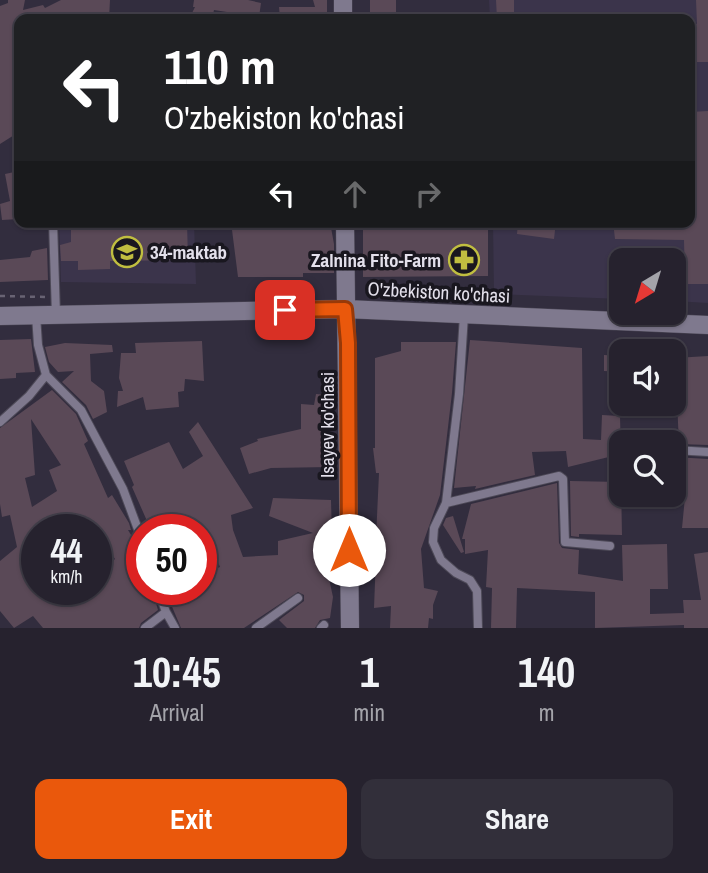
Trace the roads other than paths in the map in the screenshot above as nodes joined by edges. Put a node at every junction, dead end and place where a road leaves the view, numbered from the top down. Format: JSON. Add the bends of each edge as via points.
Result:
{"nodes":[{"id":1,"x":53,"y":228,"type":"edge"},
{"id":2,"x":345,"y":228,"type":"edge"},
{"id":3,"x":345,"y":309,"type":"junction"},
{"id":4,"x":56,"y":315,"type":"junction"},
{"id":5,"x":464,"y":315,"type":"junction"},
{"id":6,"x":0,"y":316,"type":"edge"},
{"id":7,"x":36,"y":316,"type":"junction"},
{"id":8,"x":708,"y":325,"type":"edge"},
{"id":9,"x":46,"y":375,"type":"junction"},
{"id":10,"x":0,"y":422,"type":"edge"},
{"id":11,"x":686,"y":451,"type":"edge"},
{"id":12,"x":708,"y":452,"type":"edge"},
{"id":13,"x":446,"y":503,"type":"junction"},
{"id":14,"x":132,"y":514,"type":"edge"},
{"id":15,"x":610,"y":546,"type":"dead end"},
{"id":16,"x":298,"y":598,"type":"dead end"},
{"id":17,"x":163,"y":605,"type":"edge"},
{"id":18,"x":166,"y":612,"type":"junction"},
{"id":19,"x":145,"y":628,"type":"edge"},
{"id":20,"x":175,"y":628,"type":"edge"},
{"id":21,"x":256,"y":628,"type":"edge"},
{"id":22,"x":349,"y":628,"type":"edge"},
{"id":23,"x":478,"y":628,"type":"edge"}],
"edges":[{"from":1,"to":4,"type":"lane"},
{"from":2,"to":3,"type":"main road","name":"Isayev ko'chasi"},
{"from":3,"to":4,"type":"main road","name":"O'zbekiston ko'chasi"},
{"from":3,"to":5,"type":"main road","name":"O'zbekiston ko'chasi"},
{"from":3,"to":22,"type":"main road","name":"Isayev ko'chasi"},
{"from":4,"to":7,"type":"main road","name":"O'zbekiston ko'chasi"},
{"from":5,"to":8,"type":"main road","name":"O'zbekiston ko'chasi"},
{"from":5,"to":13,"type":"lane"},
{"from":6,"to":7,"type":"main road","name":"O'zbekiston ko'chasi"},
{"from":7,"to":9,"type":"lane"},
{"from":9,"to":10,"type":"lane"},
{"from":9,"to":14,"type":"lane","via":[[81,410]]},
{"from":11,"to":12,"type":"lane"},
{"from":13,"to":15,"type":"lane","via":[[559,476],[563,479],[565,541]]},
{"from":13,"to":23,"type":"lane","via":[[433,542],[441,560],[470,580],[477,591]]},
{"from":16,"to":21,"type":"lane"},
{"from":17,"to":18,"type":"lane"},
{"from":18,"to":19,"type":"lane"},
{"from":18,"to":20,"type":"lane"}]}
